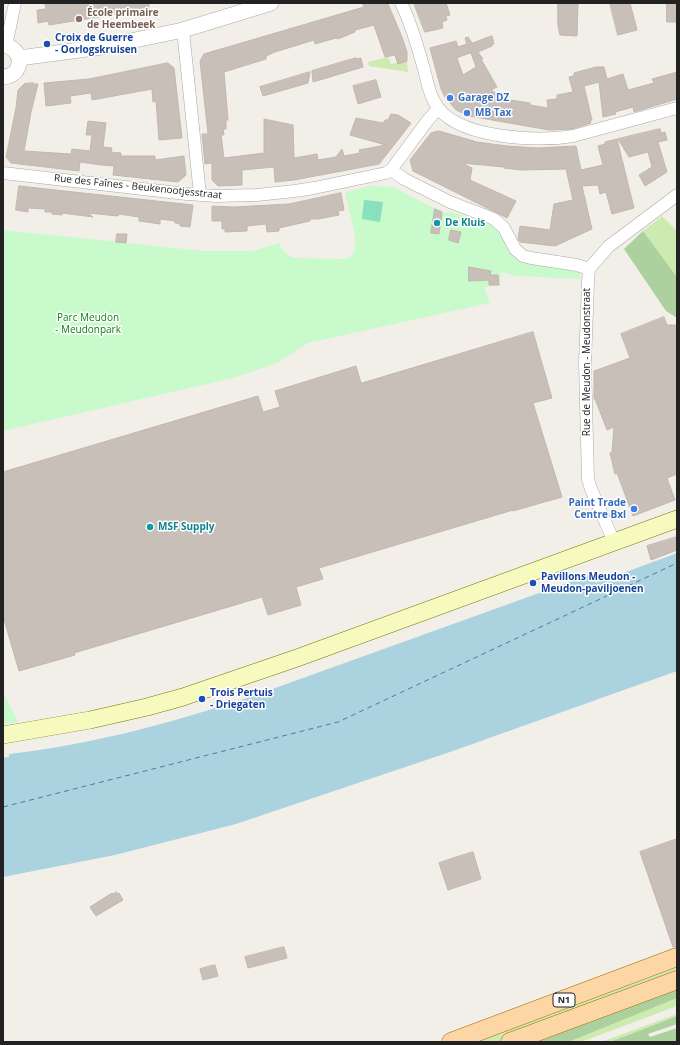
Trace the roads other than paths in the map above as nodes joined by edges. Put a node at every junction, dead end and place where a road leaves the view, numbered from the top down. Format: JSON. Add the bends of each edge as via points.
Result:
{"nodes":[{"id":1,"x":15,"y":3,"type":"edge"},
{"id":2,"x":271,"y":3,"type":"edge"},
{"id":3,"x":401,"y":3,"type":"edge"},
{"id":4,"x":183,"y":30,"type":"junction"},
{"id":5,"x":5,"y":46,"type":"edge"},
{"id":6,"x":19,"y":58,"type":"junction"},
{"id":7,"x":3,"y":77,"type":"edge"},
{"id":8,"x":677,"y":108,"type":"edge"},
{"id":9,"x":438,"y":109,"type":"junction"},
{"id":10,"x":391,"y":170,"type":"junction"},
{"id":11,"x":3,"y":173,"type":"edge"},
{"id":12,"x":200,"y":195,"type":"junction"},
{"id":13,"x":677,"y":195,"type":"edge"},
{"id":14,"x":589,"y":269,"type":"junction"},
{"id":15,"x":677,"y":519,"type":"edge"},
{"id":16,"x":614,"y":542,"type":"junction"},
{"id":17,"x":3,"y":735,"type":"edge"},
{"id":18,"x":677,"y":957,"type":"edge"},
{"id":19,"x":677,"y":980,"type":"edge"},
{"id":20,"x":451,"y":1042,"type":"edge"},
{"id":21,"x":510,"y":1042,"type":"edge"}],
"edges":[{"from":1,"to":5,"type":"street"},
{"from":2,"to":4,"type":"street"},
{"from":3,"to":9,"type":"street","via":[[413,32],[431,96]]},
{"from":4,"to":6,"type":"street","via":[[102,47]]},
{"from":4,"to":12,"type":"street"},
{"from":5,"to":6,"type":"street","via":[[13,49]]},
{"from":6,"to":7,"type":"street","via":[[17,70]]},
{"from":8,"to":9,"type":"street","via":[[574,136],[545,139],[479,131],[457,123]]},
{"from":9,"to":10,"type":"street"},
{"from":10,"to":12,"type":"street","name":"Rue des Faînes - Beukenootjesstraat","via":[[381,175],[295,191],[242,196]]},
{"from":10,"to":14,"type":"street","via":[[450,202],[494,219],[504,228],[515,249],[523,256]]},
{"from":11,"to":12,"type":"street","name":"Rue des Faînes - Beukenootjesstraat"},
{"from":13,"to":14,"type":"street","via":[[609,246]]},
{"from":14,"to":16,"type":"street","name":"Rue de Meudon - Meudonstraat","via":[[585,364],[588,478]]},
{"from":15,"to":16,"type":"main road"},
{"from":16,"to":17,"type":"main road","via":[[184,697],[90,720]]},
{"from":18,"to":20,"type":"main road","number":"N1"},
{"from":19,"to":21,"type":"main road","number":"N1"}]}
